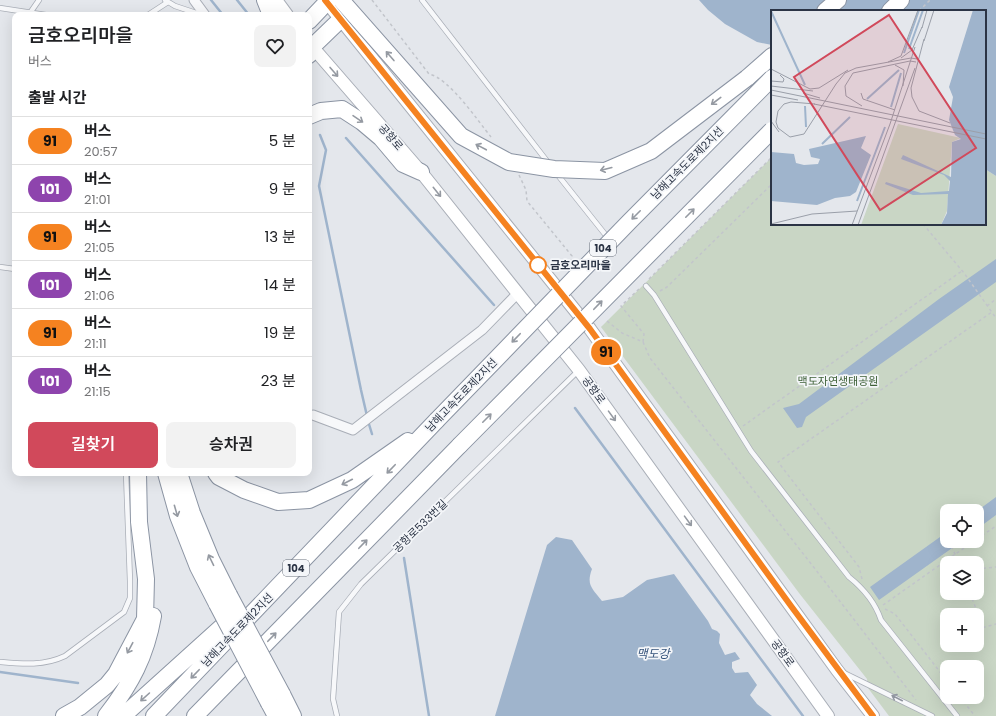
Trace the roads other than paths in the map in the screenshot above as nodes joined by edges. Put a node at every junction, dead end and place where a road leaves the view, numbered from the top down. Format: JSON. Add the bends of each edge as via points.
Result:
{"nodes":[{"id":1,"x":39,"y":0,"type":"edge"},
{"id":2,"x":194,"y":0,"type":"edge"},
{"id":3,"x":265,"y":0,"type":"edge"},
{"id":4,"x":276,"y":0,"type":"edge"},
{"id":5,"x":422,"y":0,"type":"edge"},
{"id":6,"x":838,"y":0,"type":"edge"},
{"id":7,"x":850,"y":0,"type":"edge"},
{"id":8,"x":901,"y":0,"type":"edge"},
{"id":9,"x":167,"y":1,"type":"edge"},
{"id":10,"x":331,"y":1,"type":"edge"},
{"id":11,"x":0,"y":8,"type":"edge"},
{"id":12,"x":826,"y":10,"type":"edge"},
{"id":13,"x":841,"y":10,"type":"edge"},
{"id":14,"x":891,"y":10,"type":"edge"},
{"id":15,"x":24,"y":12,"type":"edge"},
{"id":16,"x":31,"y":12,"type":"edge"},
{"id":17,"x":152,"y":12,"type":"edge"},
{"id":18,"x":194,"y":12,"type":"edge"},
{"id":19,"x":203,"y":12,"type":"edge"},
{"id":20,"x":270,"y":12,"type":"edge"},
{"id":21,"x":285,"y":12,"type":"edge"},
{"id":22,"x":312,"y":18,"type":"edge"},
{"id":23,"x":341,"y":19,"type":"junction"},
{"id":24,"x":312,"y":46,"type":"edge"},
{"id":25,"x":312,"y":50,"type":"edge"},
{"id":26,"x":771,"y":57,"type":"edge"},
{"id":27,"x":771,"y":79,"type":"edge"},
{"id":28,"x":312,"y":115,"type":"edge"},
{"id":29,"x":771,"y":131,"type":"edge"},
{"id":30,"x":421,"y":172,"type":"junction"},
{"id":31,"x":608,"y":238,"type":"dead end"},
{"id":32,"x":0,"y":267,"type":"edge"},
{"id":33,"x":12,"y":269,"type":"edge"},
{"id":34,"x":645,"y":285,"type":"road end"},
{"id":35,"x":518,"y":293,"type":"junction"},
{"id":36,"x":579,"y":370,"type":"junction"},
{"id":37,"x":313,"y":416,"type":"dead end"},
{"id":38,"x":437,"y":420,"type":"junction"},
{"id":39,"x":126,"y":476,"type":"edge"},
{"id":40,"x":138,"y":476,"type":"edge"},
{"id":41,"x":143,"y":476,"type":"edge"},
{"id":42,"x":167,"y":476,"type":"edge"},
{"id":43,"x":180,"y":476,"type":"edge"},
{"id":44,"x":218,"y":476,"type":"edge"},
{"id":45,"x":331,"y":531,"type":"junction"},
{"id":46,"x":223,"y":599,"type":"junction"},
{"id":47,"x":0,"y":662,"type":"edge"},
{"id":48,"x":838,"y":670,"type":"junction"},
{"id":49,"x":216,"y":695,"type":"junction"},
{"id":50,"x":276,"y":704,"type":"edge"},
{"id":51,"x":64,"y":716,"type":"edge"},
{"id":52,"x":106,"y":716,"type":"edge"},
{"id":53,"x":123,"y":716,"type":"edge"},
{"id":54,"x":154,"y":716,"type":"edge"},
{"id":55,"x":194,"y":716,"type":"edge"},
{"id":56,"x":199,"y":716,"type":"edge"},
{"id":57,"x":293,"y":716,"type":"edge"},
{"id":58,"x":337,"y":716,"type":"edge"},
{"id":59,"x":828,"y":716,"type":"edge"},
{"id":60,"x":873,"y":716,"type":"edge"},
{"id":61,"x":932,"y":716,"type":"edge"},
{"id":62,"x":957,"y":716,"type":"edge"}],
"edges":[{"from":1,"to":16,"type":"lane"},
{"from":2,"to":19,"type":"street"},
{"from":3,"to":20,"type":"highway"},
{"from":4,"to":21,"type":"main road"},
{"from":5,"to":31,"type":"lane"},
{"from":6,"to":12,"type":"highway"},
{"from":7,"to":13,"type":"highway"},
{"from":8,"to":14,"type":"highway"},
{"from":9,"to":17,"type":"lane"},
{"from":9,"to":18,"type":"lane"},
{"from":10,"to":22,"type":"highway"},
{"from":10,"to":23,"type":"main road"},
{"from":26,"to":10,"type":"highway","one_way":true,"bridge":true,"via":[[651,151],[605,171],[554,169],[509,162],[461,136]]},
{"from":11,"to":15,"type":"lane"},
{"from":23,"to":24,"type":"highway"},
{"from":23,"to":48,"type":"main road","via":[[590,329]]},
{"from":25,"to":30,"type":"main road","name":"공항로","one_way":true},
{"from":27,"to":38,"type":"highway","name":"남해고속도로제2지선","number":"104","one_way":true,"bridge":true,"via":[[623,227]]},
{"from":28,"to":30,"type":"highway","one_way":true,"via":[[342,109],[381,138],[403,164]]},
{"from":49,"to":29,"type":"highway","number":"104","one_way":true,"bridge":true},
{"from":30,"to":35,"type":"main road","name":"공항로","one_way":true},
{"from":32,"to":33,"type":"lane"},
{"from":34,"to":62,"type":"lane","via":[[654,295],[751,451],[849,577],[860,585],[877,608],[881,620]]},
{"from":35,"to":36,"type":"main road","name":"공항로"},
{"from":35,"to":37,"type":"street","via":[[482,330],[352,430]]},
{"from":36,"to":58,"type":"lane","name":"공항로533번길","via":[[361,584],[339,612],[333,699]]},
{"from":36,"to":59,"type":"main road","name":"공항로","one_way":true},
{"from":38,"to":44,"type":"highway","one_way":true,"via":[[352,480],[309,500],[278,502],[244,490]]},
{"from":38,"to":45,"type":"highway","name":"남해고속도로제2지선","number":"104","one_way":true},
{"from":39,"to":47,"type":"lane","via":[[130,598],[124,612],[55,661],[27,664]]},
{"from":40,"to":51,"type":"highway","one_way":true,"via":[[139,522],[146,579],[145,619],[116,674],[80,707]]},
{"from":41,"to":52,"type":"highway","via":[[156,588],[154,609],[150,634],[141,660],[131,681]]},
{"from":42,"to":46,"type":"highway","one_way":true,"via":[[178,516],[198,567]]},
{"from":46,"to":43,"type":"highway","one_way":true},
{"from":45,"to":53,"type":"highway","one_way":true},
{"from":45,"to":54,"type":"highway","name":"남해고속도로제2지선","number":"104","one_way":true},
{"from":46,"to":50,"type":"highway","bridge":true},
{"from":48,"to":60,"type":"main road"},
{"from":61,"to":48,"type":"lane","one_way":true},
{"from":49,"to":55,"type":"highway","number":"104"},
{"from":49,"to":56,"type":"highway"},
{"from":50,"to":57,"type":"highway"}]}
